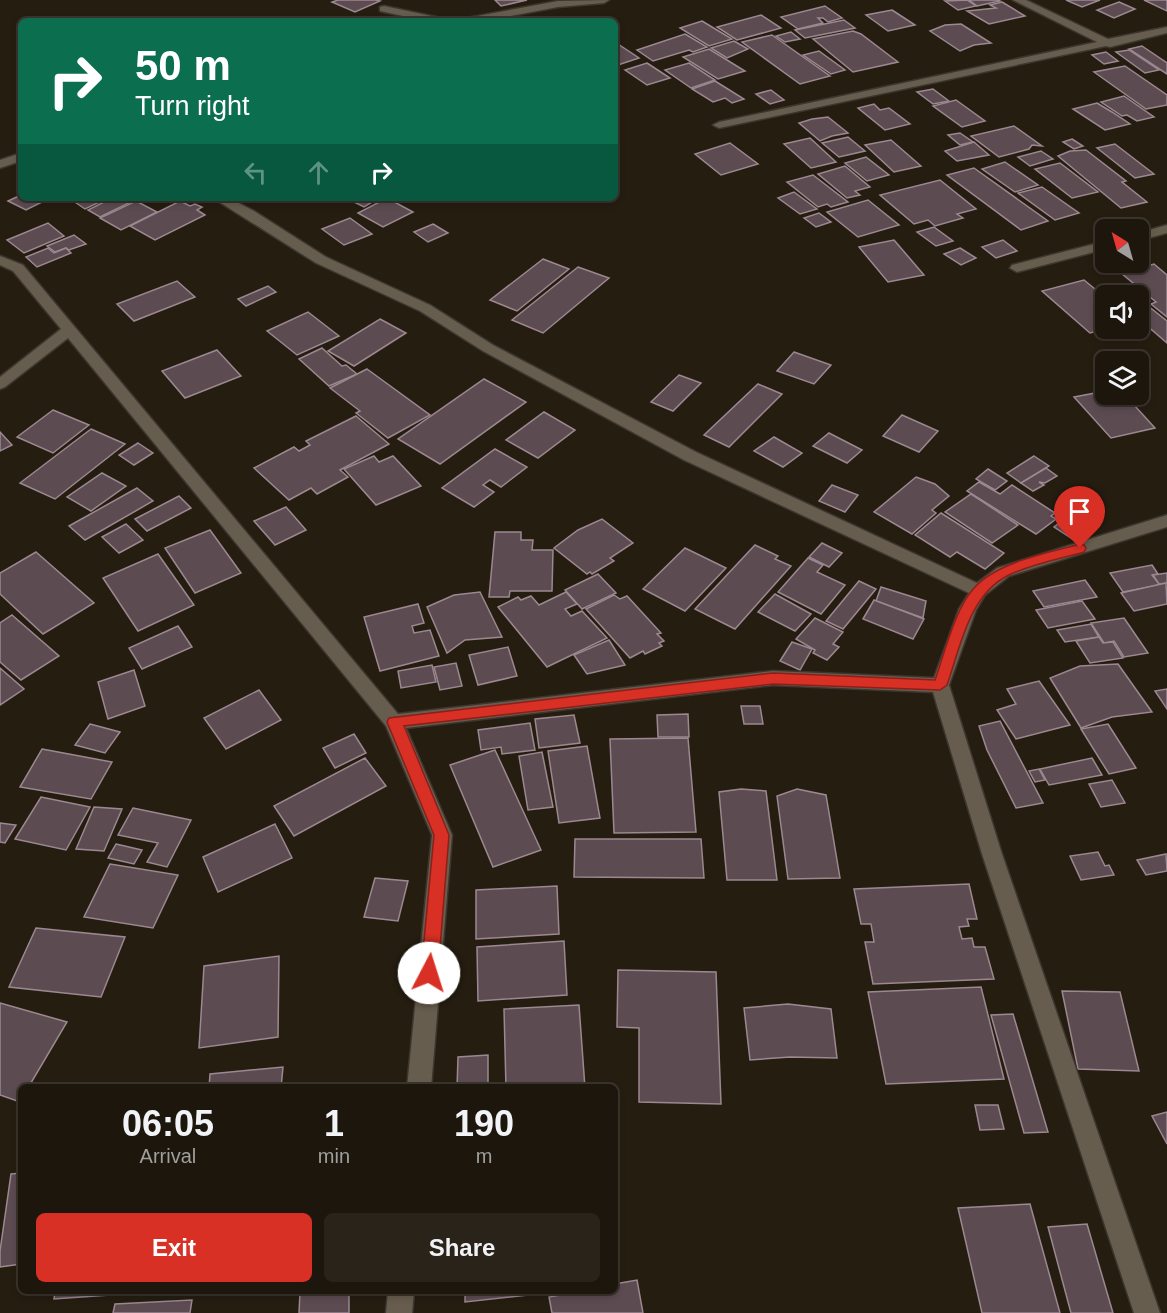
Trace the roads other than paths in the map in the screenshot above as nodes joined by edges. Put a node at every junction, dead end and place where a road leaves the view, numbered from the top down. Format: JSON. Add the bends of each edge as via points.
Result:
{"nodes":[{"id":1,"x":604,"y":0,"type":"edge"},
{"id":2,"x":1018,"y":0,"type":"edge"},
{"id":3,"x":384,"y":9,"type":"dead end"},
{"id":4,"x":427,"y":18,"type":"edge"},
{"id":5,"x":483,"y":18,"type":"edge"},
{"id":6,"x":1167,"y":30,"type":"edge"},
{"id":7,"x":1110,"y":44,"type":"junction"},
{"id":8,"x":719,"y":125,"type":"dead end"},
{"id":9,"x":18,"y":158,"type":"edge"},
{"id":10,"x":0,"y":164,"type":"edge"},
{"id":11,"x":225,"y":201,"type":"edge"},
{"id":12,"x":1167,"y":229,"type":"edge"},
{"id":13,"x":1149,"y":234,"type":"edge"},
{"id":14,"x":1095,"y":248,"type":"edge"},
{"id":15,"x":0,"y":260,"type":"edge"},
{"id":16,"x":1017,"y":268,"type":"dead end"},
{"id":17,"x":70,"y":329,"type":"junction"},
{"id":18,"x":0,"y":384,"type":"edge"},
{"id":19,"x":1167,"y":521,"type":"edge"},
{"id":20,"x":979,"y":591,"type":"junction"},
{"id":21,"x":940,"y":685,"type":"junction"},
{"id":22,"x":394,"y":722,"type":"junction"},
{"id":23,"x":419,"y":1084,"type":"edge"},
{"id":24,"x":401,"y":1294,"type":"edge"},
{"id":25,"x":399,"y":1313,"type":"edge"},
{"id":26,"x":1147,"y":1313,"type":"edge"}],
"edges":[{"from":1,"to":5,"type":"street"},
{"from":2,"to":7,"type":"street"},
{"from":3,"to":4,"type":"street"},
{"from":6,"to":7,"type":"street"},
{"from":7,"to":8,"type":"street"},
{"from":9,"to":10,"type":"street"},
{"from":11,"to":20,"type":"street","via":[[321,260],[425,308],[488,348],[690,456]]},
{"from":12,"to":13,"type":"street"},
{"from":14,"to":16,"type":"street"},
{"from":15,"to":17,"type":"street","via":[[18,268]]},
{"from":17,"to":18,"type":"street"},
{"from":17,"to":22,"type":"street"},
{"from":19,"to":20,"type":"street","via":[[1004,572]]},
{"from":20,"to":21,"type":"street","via":[[968,609]]},
{"from":21,"to":22,"type":"street","via":[[773,678]]},
{"from":21,"to":26,"type":"street"},
{"from":22,"to":23,"type":"street","via":[[442,835]]},
{"from":24,"to":25,"type":"street"}]}
